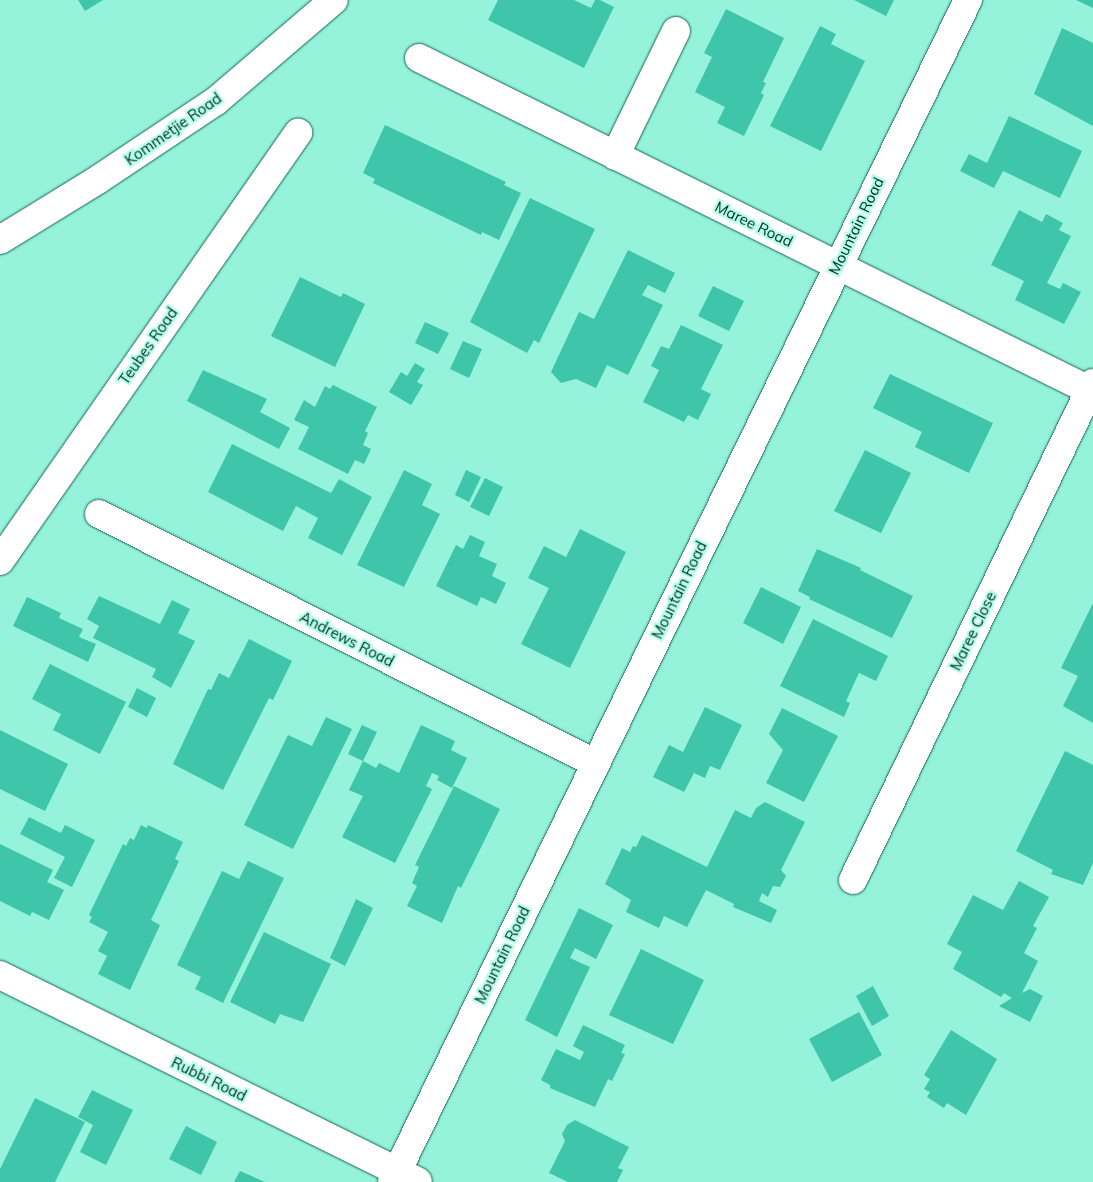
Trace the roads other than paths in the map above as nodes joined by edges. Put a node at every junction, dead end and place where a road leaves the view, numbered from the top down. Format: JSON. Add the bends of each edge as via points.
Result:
{"nodes":[{"id":1,"x":334,"y":0,"type":"edge"},
{"id":2,"x":968,"y":0,"type":"edge"},
{"id":3,"x":676,"y":31,"type":"dead end"},
{"id":4,"x":419,"y":58,"type":"dead end"},
{"id":5,"x":298,"y":133,"type":"dead end"},
{"id":6,"x":616,"y":156,"type":"junction"},
{"id":7,"x":0,"y":240,"type":"edge"},
{"id":8,"x":837,"y":266,"type":"junction"},
{"id":9,"x":1091,"y":387,"type":"edge"},
{"id":10,"x":98,"y":514,"type":"dead end"},
{"id":11,"x":0,"y":561,"type":"edge"},
{"id":12,"x":595,"y":763,"type":"junction"},
{"id":13,"x":853,"y":880,"type":"dead end"},
{"id":14,"x":0,"y":975,"type":"edge"},
{"id":15,"x":402,"y":1178,"type":"edge"}],
"edges":[{"from":1,"to":7,"type":"street","name":"Kommetjie Road","via":[[216,101],[99,180]]},
{"from":2,"to":8,"type":"street","name":"Mountain Road"},
{"from":3,"to":6,"type":"street"},
{"from":4,"to":6,"type":"street","name":"Maree Road"},
{"from":5,"to":11,"type":"street","name":"Teubes Road"},
{"from":6,"to":8,"type":"street","name":"Maree Road"},
{"from":8,"to":9,"type":"street","name":"Maree Road"},
{"from":8,"to":12,"type":"street","name":"Mountain Road"},
{"from":9,"to":13,"type":"street","name":"Maree Close"},
{"from":10,"to":12,"type":"street","name":"Andrews Road"},
{"from":12,"to":15,"type":"street","name":"Mountain Road"},
{"from":14,"to":15,"type":"street","name":"Rubbi Road"}]}
